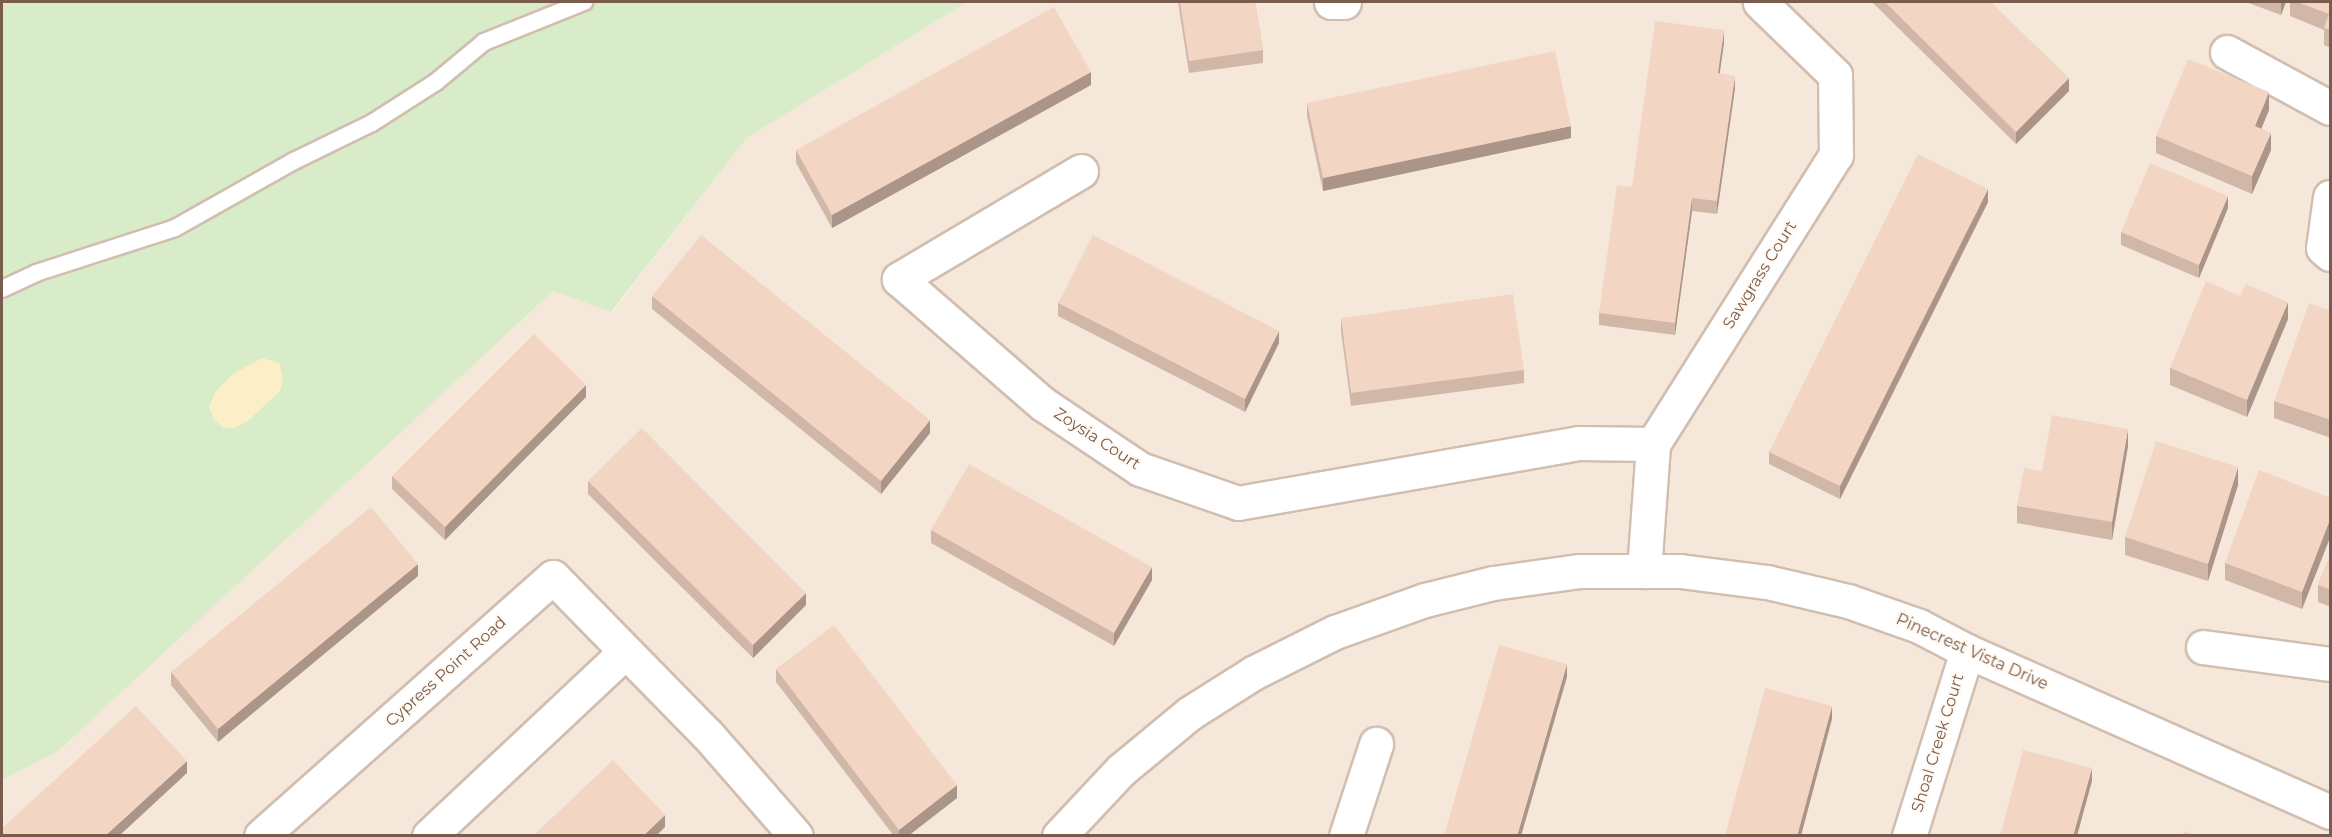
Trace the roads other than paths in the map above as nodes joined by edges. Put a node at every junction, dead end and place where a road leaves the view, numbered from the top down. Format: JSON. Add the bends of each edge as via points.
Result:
{"nodes":[{"id":1,"x":584,"y":2,"type":"edge"},
{"id":2,"x":1331,"y":2,"type":"edge"},
{"id":3,"x":1344,"y":2,"type":"edge"},
{"id":4,"x":1760,"y":2,"type":"edge"},
{"id":5,"x":2227,"y":52,"type":"dead end"},
{"id":6,"x":2331,"y":108,"type":"edge"},
{"id":7,"x":1081,"y":171,"type":"dead end"},
{"id":8,"x":2331,"y":197,"type":"edge"},
{"id":9,"x":2331,"y":254,"type":"edge"},
{"id":10,"x":2,"y":289,"type":"edge"},
{"id":11,"x":1653,"y":444,"type":"junction"},
{"id":12,"x":1644,"y":571,"type":"junction"},
{"id":13,"x":2203,"y":647,"type":"dead end"},
{"id":14,"x":1967,"y":651,"type":"junction"},
{"id":15,"x":624,"y":653,"type":"junction"},
{"id":16,"x":2331,"y":664,"type":"edge"},
{"id":17,"x":1376,"y":744,"type":"dead end"},
{"id":18,"x":2330,"y":812,"type":"edge"},
{"id":19,"x":261,"y":836,"type":"edge"},
{"id":20,"x":429,"y":836,"type":"edge"},
{"id":21,"x":796,"y":836,"type":"edge"},
{"id":22,"x":1059,"y":836,"type":"edge"},
{"id":23,"x":1346,"y":836,"type":"edge"},
{"id":24,"x":1909,"y":836,"type":"edge"}],
"edges":[{"from":1,"to":10,"type":"lane","via":[[484,42],[436,82],[372,123],[294,161],[175,228],[36,273]]},
{"from":2,"to":3,"type":"street"},
{"from":4,"to":11,"type":"street","name":"Sawgrass Court","via":[[1835,75],[1836,155]]},
{"from":5,"to":6,"type":"street"},
{"from":7,"to":11,"type":"street","name":"Zoysia Court","via":[[899,279],[1043,404],[1140,469],[1238,503],[1579,443]]},
{"from":8,"to":9,"type":"street","via":[[2323,248]]},
{"from":11,"to":12,"type":"street","name":"Sawgrass Court"},
{"from":12,"to":14,"type":"street","name":"Pinecrest Vista Drive","via":[[1680,571],[1767,582],[1848,601],[1919,626]]},
{"from":12,"to":22,"type":"street","name":"Pinecrest Vista Drive","via":[[1580,571],[1493,583],[1425,600],[1335,632],[1253,673],[1190,713],[1121,770]]},
{"from":13,"to":16,"type":"street"},
{"from":14,"to":18,"type":"street","name":"Pinecrest Vista Drive"},
{"from":14,"to":24,"type":"street","name":"Shoal Creek Court"},
{"from":15,"to":19,"type":"street","name":"Cypress Point Road","via":[[553,577]]},
{"from":15,"to":20,"type":"street"},
{"from":15,"to":21,"type":"street","name":"Cypress Point Road","via":[[707,734]]},
{"from":17,"to":23,"type":"street"}]}
